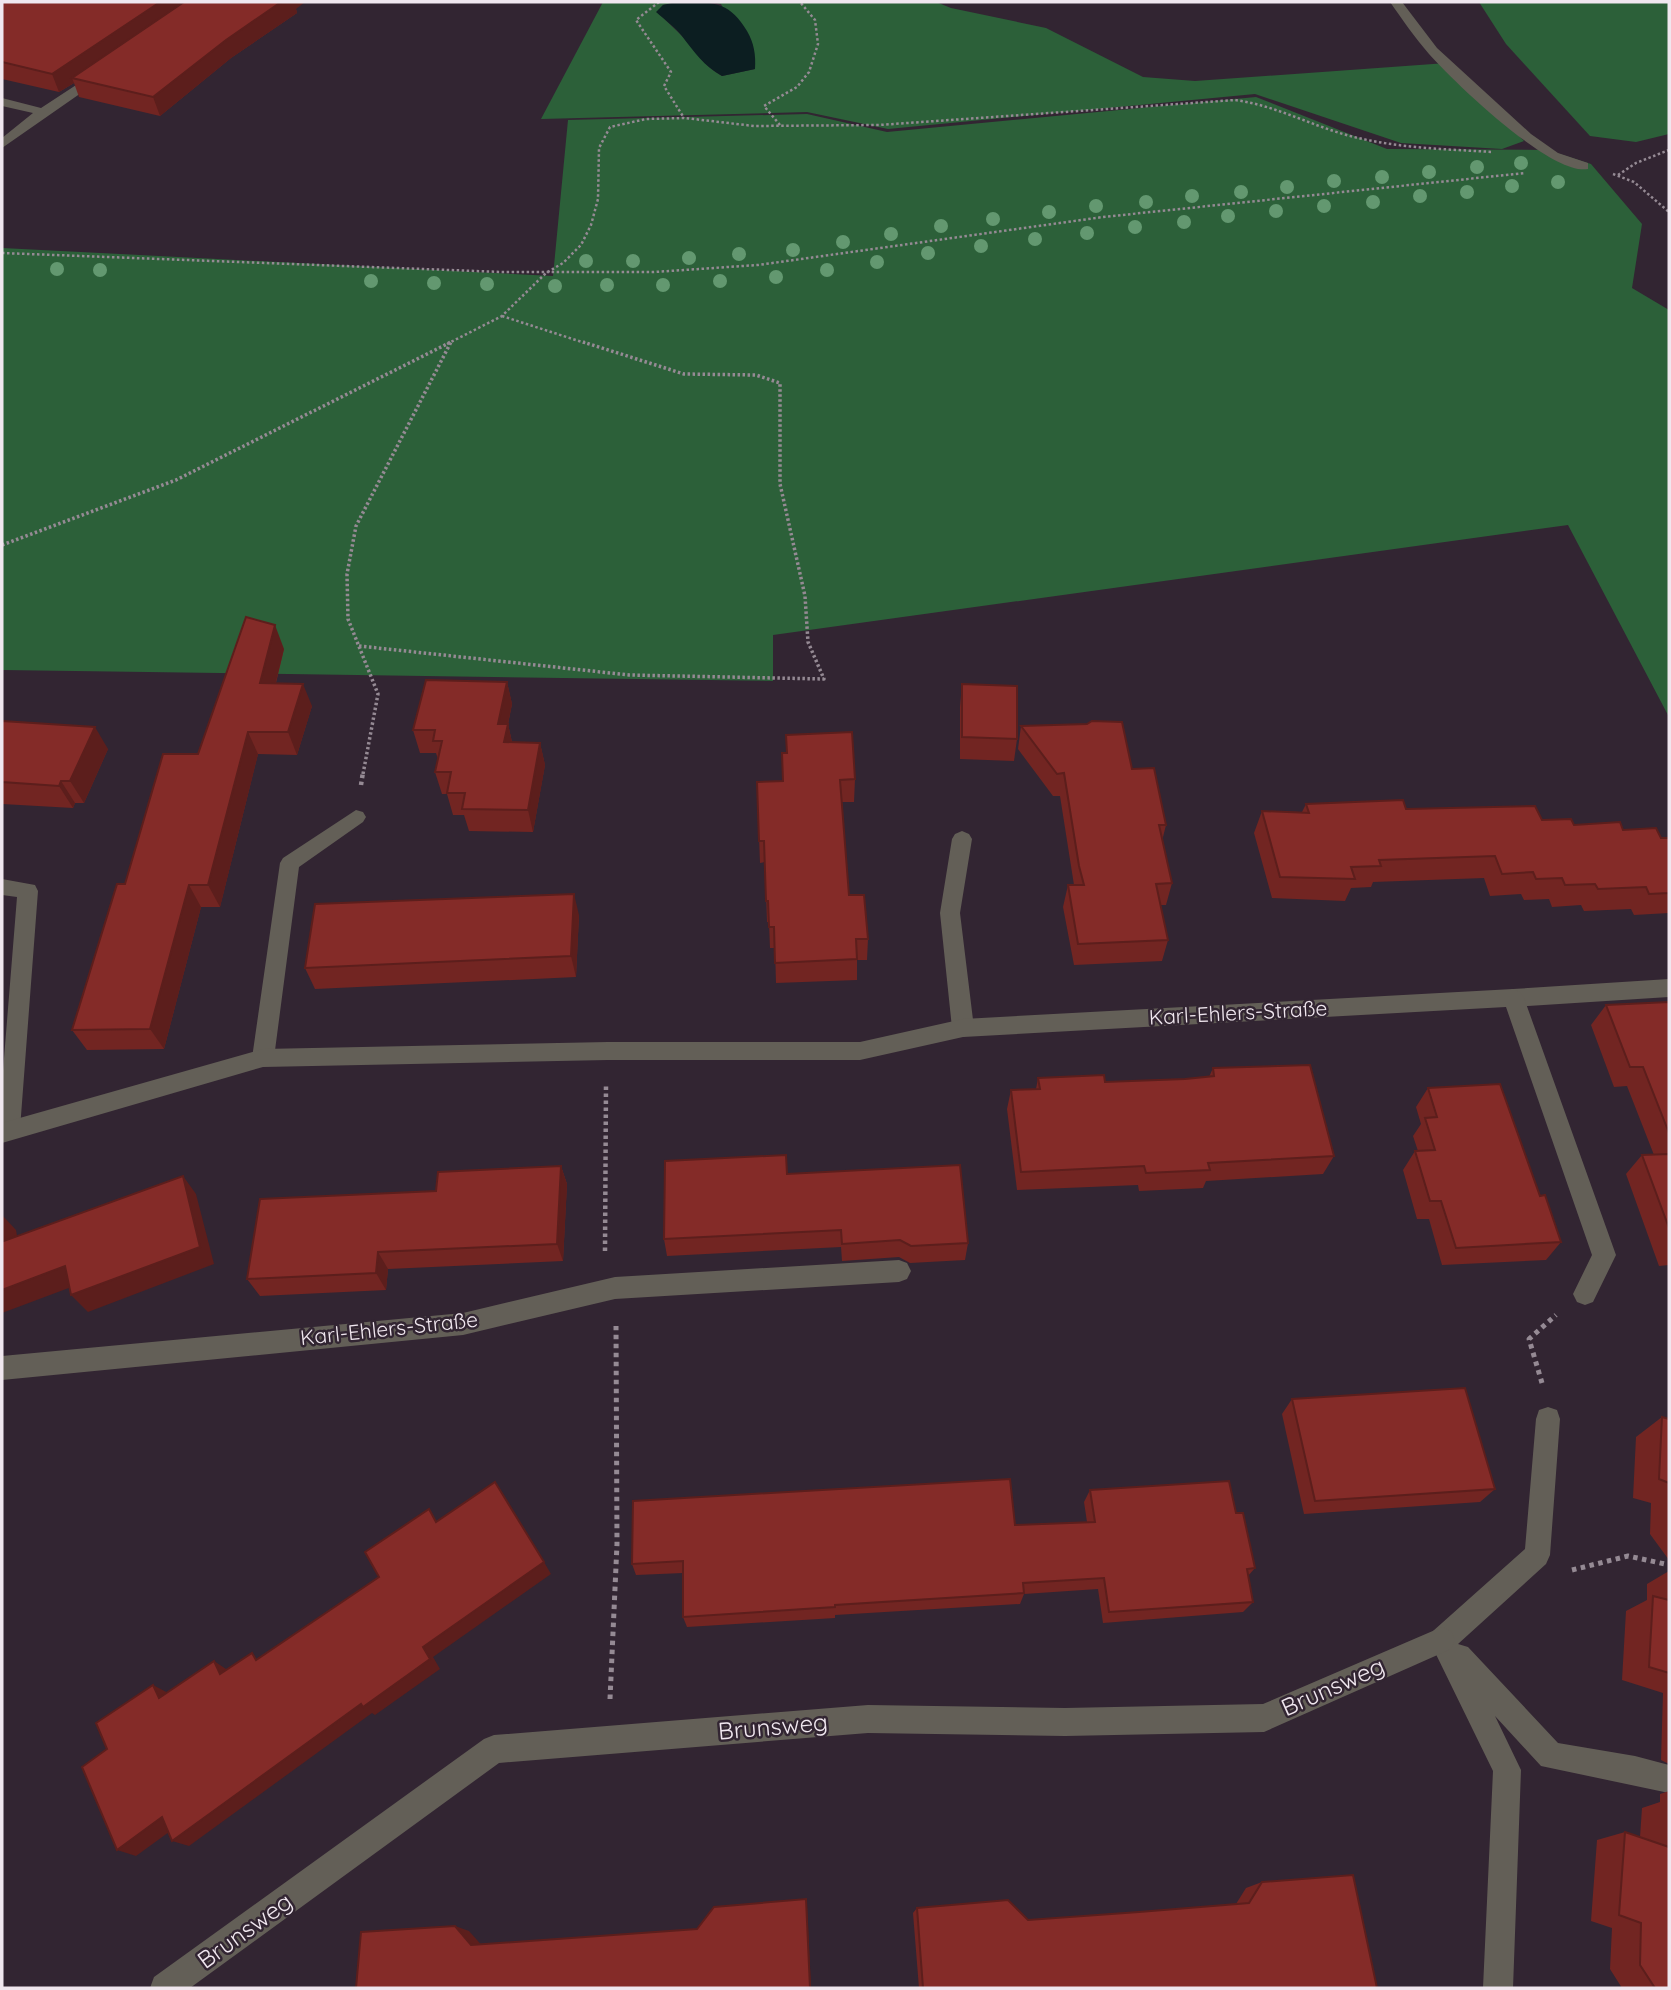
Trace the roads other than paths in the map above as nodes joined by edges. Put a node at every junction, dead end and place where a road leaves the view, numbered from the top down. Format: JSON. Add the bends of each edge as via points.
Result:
{"nodes":[{"id":1,"x":1396,"y":2,"type":"edge"},
{"id":2,"x":108,"y":68,"type":"edge"},
{"id":3,"x":2,"y":102,"type":"edge"},
{"id":4,"x":43,"y":112,"type":"junction"},
{"id":5,"x":2,"y":144,"type":"edge"},
{"id":6,"x":1583,"y":166,"type":"road end"},
{"id":7,"x":356,"y":817,"type":"dead end"},
{"id":8,"x":962,"y":839,"type":"dead end"},
{"id":9,"x":2,"y":887,"type":"edge"},
{"id":10,"x":1669,"y":988,"type":"edge"},
{"id":11,"x":1513,"y":998,"type":"junction"},
{"id":12,"x":963,"y":1028,"type":"junction"},
{"id":13,"x":263,"y":1058,"type":"junction"},
{"id":14,"x":5,"y":1131,"type":"edge"},
{"id":15,"x":899,"y":1272,"type":"dead end"},
{"id":16,"x":1585,"y":1294,"type":"dead end"},
{"id":17,"x":2,"y":1368,"type":"edge"},
{"id":18,"x":1548,"y":1419,"type":"road end"},
{"id":19,"x":1442,"y":1640,"type":"junction"},
{"id":20,"x":1669,"y":1779,"type":"edge"},
{"id":21,"x":165,"y":1988,"type":"edge"},
{"id":22,"x":1499,"y":1988,"type":"edge"}],
"edges":[{"from":1,"to":6,"type":"street","via":[[1433,51],[1526,137],[1553,156]]},
{"from":2,"to":4,"type":"street"},
{"from":3,"to":4,"type":"street"},
{"from":4,"to":5,"type":"street"},
{"from":7,"to":13,"type":"street","via":[[290,863]]},
{"from":8,"to":12,"type":"street","via":[[950,913]]},
{"from":9,"to":14,"type":"street","name":"Karl-Ehlers-Straße","via":[[28,891]]},
{"from":10,"to":11,"type":"street","name":"Karl-Ehlers-Straße"},
{"from":11,"to":12,"type":"street","name":"Karl-Ehlers-Straße"},
{"from":11,"to":16,"type":"street","via":[[1604,1255]]},
{"from":12,"to":13,"type":"street","name":"Karl-Ehlers-Straße","via":[[860,1051]]},
{"from":13,"to":14,"type":"street","name":"Karl-Ehlers-Straße"},
{"from":15,"to":17,"type":"street","name":"Karl-Ehlers-Straße","via":[[615,1288],[463,1324]]},
{"from":18,"to":19,"type":"street","name":"Brunsweg","via":[[1537,1555]]},
{"from":19,"to":20,"type":"street","via":[[1551,1756]]},
{"from":19,"to":21,"type":"street","name":"Brunsweg","via":[[1264,1718],[868,1719],[494,1749]]},
{"from":19,"to":22,"type":"street","via":[[1507,1770]]}]}
